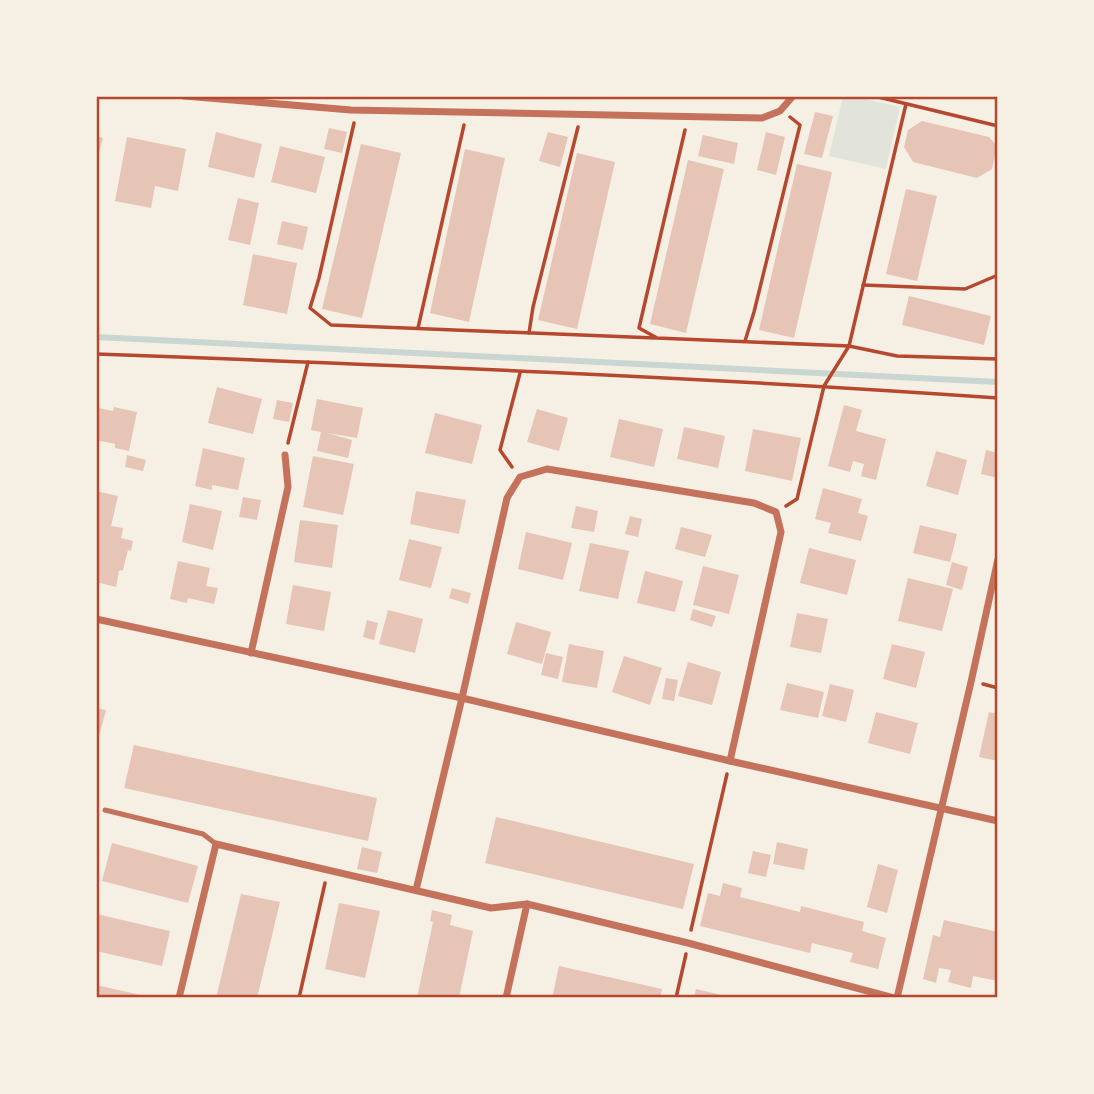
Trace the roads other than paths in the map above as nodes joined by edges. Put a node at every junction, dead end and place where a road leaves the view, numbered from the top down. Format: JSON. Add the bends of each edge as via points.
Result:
{"nodes":[{"id":1,"x":184,"y":96,"type":"edge"},
{"id":2,"x":793,"y":96,"type":"edge"},
{"id":3,"x":200,"y":97,"type":"edge"},
{"id":4,"x":285,"y":455,"type":"road end"},
{"id":5,"x":998,"y":559,"type":"edge"},
{"id":6,"x":96,"y":619,"type":"edge"},
{"id":7,"x":251,"y":653,"type":"junction"},
{"id":8,"x":461,"y":698,"type":"junction"},
{"id":9,"x":730,"y":761,"type":"junction"},
{"id":10,"x":942,"y":808,"type":"junction"},
{"id":11,"x":105,"y":810,"type":"dead end"},
{"id":12,"x":998,"y":821,"type":"edge"},
{"id":13,"x":216,"y":844,"type":"junction"},
{"id":14,"x":416,"y":890,"type":"junction"},
{"id":15,"x":527,"y":904,"type":"junction"},
{"id":16,"x":878,"y":996,"type":"edge"},
{"id":17,"x":179,"y":998,"type":"edge"},
{"id":18,"x":506,"y":998,"type":"edge"},
{"id":19,"x":895,"y":998,"type":"edge"}],
"edges":[{"from":1,"to":3,"type":"street"},
{"from":2,"to":3,"type":"street","via":[[780,111],[762,118],[357,110]]},
{"from":4,"to":7,"type":"street","via":[[288,487]]},
{"from":5,"to":10,"type":"street"},
{"from":6,"to":7,"type":"street"},
{"from":7,"to":8,"type":"street"},
{"from":8,"to":9,"type":"street"},
{"from":8,"to":9,"type":"street","via":[[507,498],[520,477],[547,469],[754,503],[776,512],[781,532]]},
{"from":8,"to":14,"type":"street"},
{"from":9,"to":10,"type":"street"},
{"from":10,"to":12,"type":"street"},
{"from":10,"to":19,"type":"street"},
{"from":11,"to":13,"type":"lane","via":[[203,834]]},
{"from":13,"to":14,"type":"street"},
{"from":13,"to":17,"type":"street"},
{"from":14,"to":15,"type":"street","via":[[491,908]]},
{"from":15,"to":16,"type":"street"},
{"from":15,"to":18,"type":"street"},
{"from":16,"to":19,"type":"street"}]}
